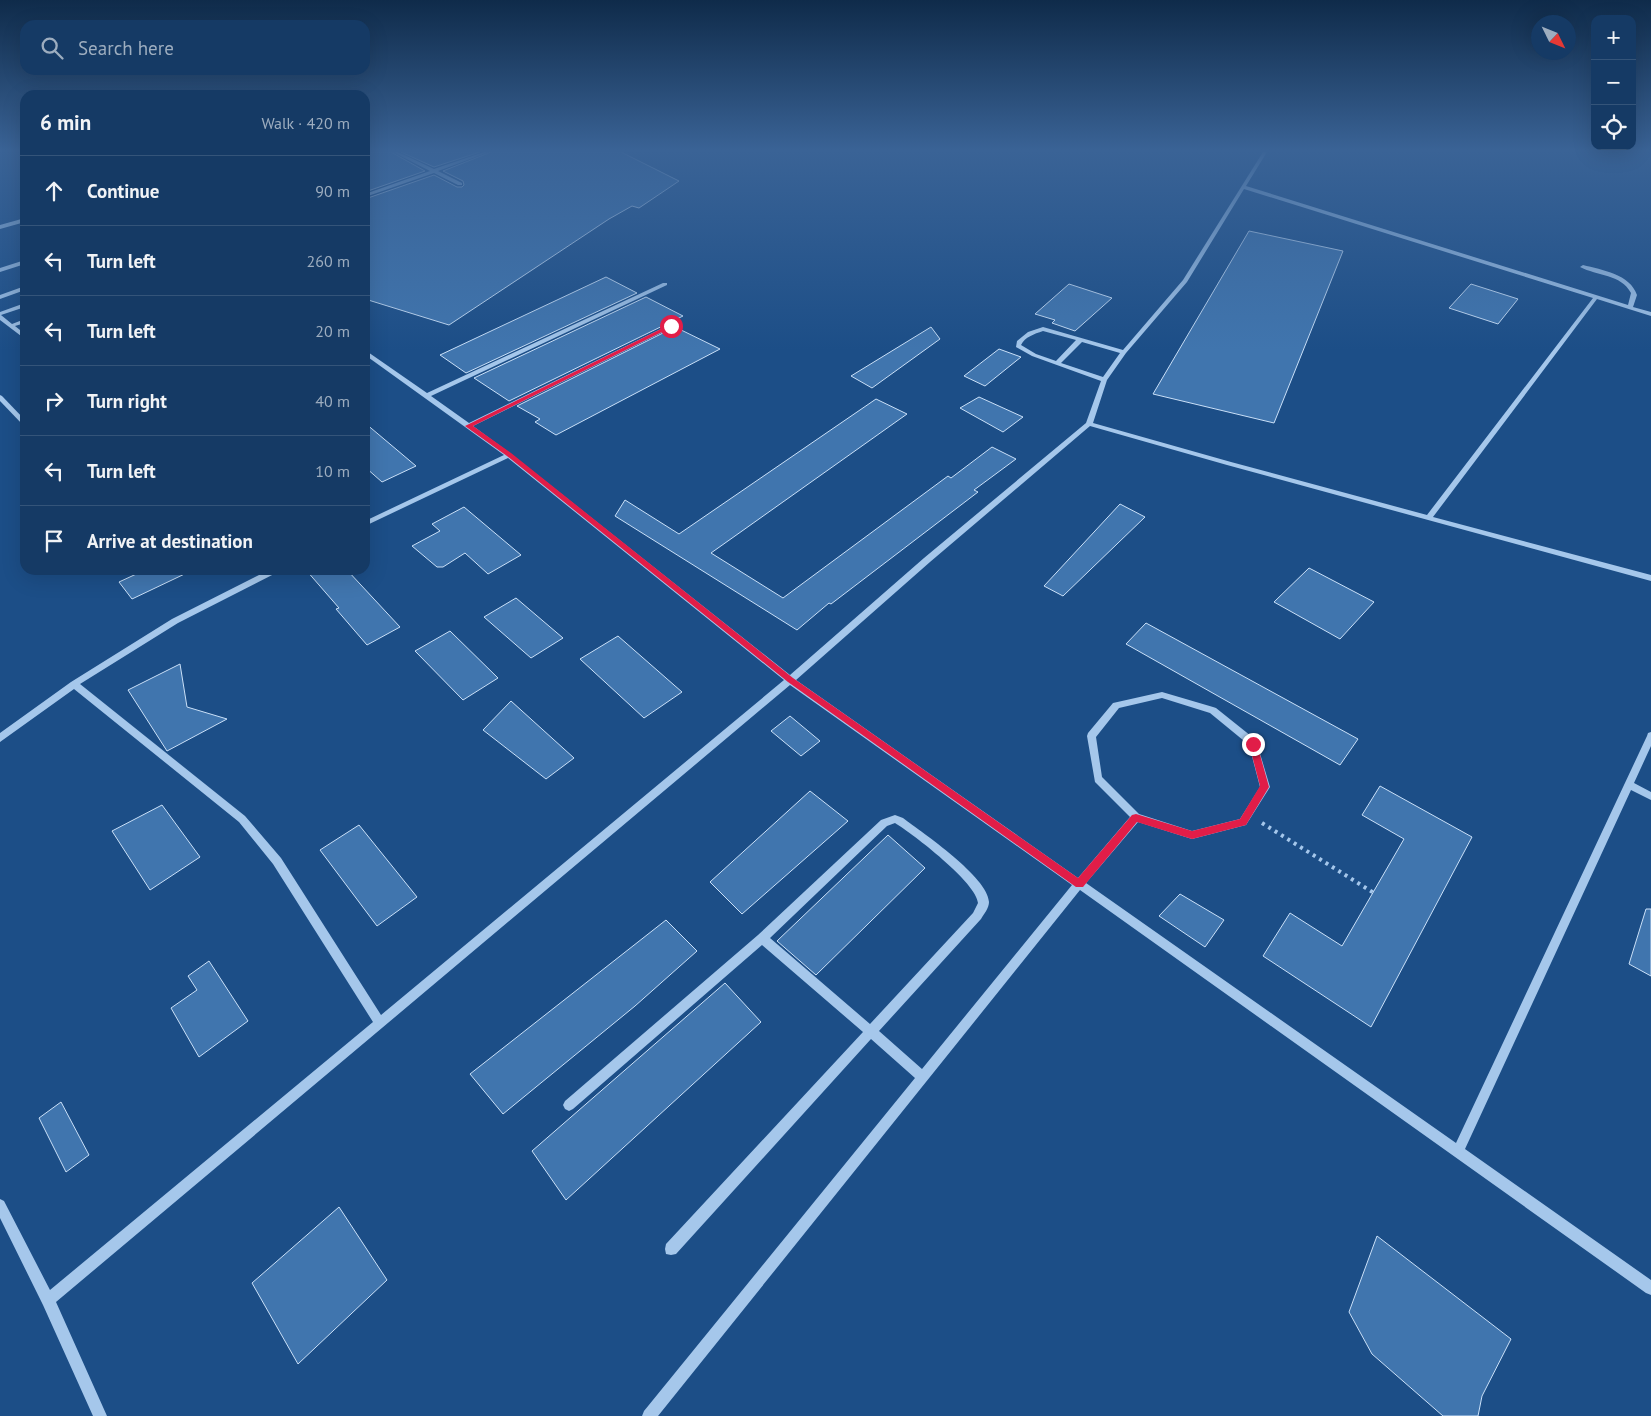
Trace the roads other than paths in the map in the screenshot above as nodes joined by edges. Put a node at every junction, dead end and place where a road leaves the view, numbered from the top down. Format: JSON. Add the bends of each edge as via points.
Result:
{"nodes":[{"id":1,"x":1224,"y":218,"type":"edge"},
{"id":2,"x":1343,"y":218,"type":"edge"},
{"id":3,"x":20,"y":221,"type":"edge"},
{"id":4,"x":0,"y":227,"type":"edge"},
{"id":5,"x":20,"y":264,"type":"edge"},
{"id":6,"x":1583,"y":267,"type":"dead end"},
{"id":7,"x":0,"y":270,"type":"edge"},
{"id":8,"x":665,"y":284,"type":"dead end"},
{"id":9,"x":20,"y":290,"type":"edge"},
{"id":10,"x":0,"y":297,"type":"edge"},
{"id":11,"x":1596,"y":297,"type":"junction"},
{"id":12,"x":20,"y":307,"type":"edge"},
{"id":13,"x":1630,"y":308,"type":"junction"},
{"id":14,"x":1651,"y":314,"type":"edge"},
{"id":15,"x":0,"y":315,"type":"edge"},
{"id":16,"x":20,"y":323,"type":"edge"},
{"id":17,"x":11,"y":326,"type":"junction"},
{"id":18,"x":671,"y":326,"type":"dead end"},
{"id":19,"x":20,"y":333,"type":"edge"},
{"id":20,"x":1080,"y":340,"type":"junction"},
{"id":21,"x":1124,"y":352,"type":"junction"},
{"id":22,"x":370,"y":355,"type":"edge"},
{"id":23,"x":382,"y":363,"type":"joint"},
{"id":24,"x":1057,"y":363,"type":"junction"},
{"id":25,"x":1104,"y":380,"type":"junction"},
{"id":26,"x":426,"y":396,"type":"junction"},
{"id":27,"x":0,"y":397,"type":"edge"},
{"id":28,"x":20,"y":419,"type":"edge"},
{"id":29,"x":1089,"y":424,"type":"junction"},
{"id":30,"x":468,"y":426,"type":"junction"},
{"id":31,"x":509,"y":455,"type":"junction"},
{"id":32,"x":1429,"y":517,"type":"junction"},
{"id":33,"x":370,"y":522,"type":"edge"},
{"id":34,"x":265,"y":575,"type":"edge"},
{"id":35,"x":1651,"y":578,"type":"edge"},
{"id":36,"x":790,"y":680,"type":"junction"},
{"id":37,"x":74,"y":684,"type":"junction"},
{"id":38,"x":1651,"y":736,"type":"edge"},
{"id":39,"x":0,"y":738,"type":"edge"},
{"id":40,"x":1629,"y":785,"type":"junction"},
{"id":41,"x":1651,"y":796,"type":"edge"},
{"id":42,"x":1136,"y":817,"type":"junction"},
{"id":43,"x":1079,"y":884,"type":"junction"},
{"id":44,"x":762,"y":938,"type":"junction"},
{"id":45,"x":379,"y":1022,"type":"junction"},
{"id":46,"x":872,"y":1032,"type":"junction"},
{"id":47,"x":924,"y":1077,"type":"junction"},
{"id":48,"x":569,"y":1105,"type":"dead end"},
{"id":49,"x":1458,"y":1151,"type":"junction"},
{"id":50,"x":0,"y":1205,"type":"edge"},
{"id":51,"x":671,"y":1249,"type":"dead end"},
{"id":52,"x":1651,"y":1288,"type":"edge"},
{"id":53,"x":48,"y":1300,"type":"junction"},
{"id":54,"x":100,"y":1416,"type":"edge"},
{"id":55,"x":649,"y":1416,"type":"edge"}],
"edges":[{"from":1,"to":21,"type":"street","via":[[1185,281]]},
{"from":2,"to":11,"type":"street"},
{"from":3,"to":4,"type":"street"},
{"from":5,"to":7,"type":"street"},
{"from":6,"to":13,"type":"street","via":[[1624,281],[1634,292]]},
{"from":8,"to":26,"type":"street"},
{"from":9,"to":10,"type":"street"},
{"from":11,"to":13,"type":"street"},
{"from":11,"to":32,"type":"street"},
{"from":12,"to":15,"type":"street"},
{"from":13,"to":14,"type":"street"},
{"from":15,"to":17,"type":"street"},
{"from":16,"to":17,"type":"street"},
{"from":17,"to":19,"type":"street"},
{"from":18,"to":30,"type":"street"},
{"from":20,"to":21,"type":"street"},
{"from":20,"to":24,"type":"street"},
{"from":20,"to":24,"type":"street","via":[[1043,329],[1030,333],[1019,342],[1022,349]]},
{"from":21,"to":25,"type":"street"},
{"from":22,"to":23,"type":"street"},
{"from":23,"to":26,"type":"street"},
{"from":24,"to":25,"type":"street"},
{"from":25,"to":29,"type":"street"},
{"from":26,"to":30,"type":"street"},
{"from":27,"to":28,"type":"street"},
{"from":29,"to":32,"type":"street","via":[[1282,480]]},
{"from":29,"to":36,"type":"street"},
{"from":30,"to":31,"type":"street"},
{"from":31,"to":33,"type":"street"},
{"from":31,"to":36,"type":"street"},
{"from":32,"to":35,"type":"street"},
{"from":34,"to":37,"type":"street","via":[[174,621]]},
{"from":36,"to":43,"type":"street"},
{"from":36,"to":45,"type":"street"},
{"from":37,"to":39,"type":"street"},
{"from":37,"to":45,"type":"street","via":[[242,819],[277,861]]},
{"from":38,"to":40,"type":"street"},
{"from":40,"to":41,"type":"street"},
{"from":40,"to":49,"type":"street"},
{"from":42,"to":42,"type":"street","via":[[1098,779],[1091,736],[1116,705],[1162,695],[1213,710],[1253,744],[1265,787],[1242,822],[1192,835]]},
{"from":42,"to":43,"type":"street"},
{"from":43,"to":47,"type":"street"},
{"from":43,"to":49,"type":"street"},
{"from":44,"to":46,"type":"street"},
{"from":44,"to":46,"type":"street","via":[[890,820],[900,821],[965,873],[983,898],[983,908]]},
{"from":44,"to":48,"type":"street"},
{"from":45,"to":53,"type":"street"},
{"from":46,"to":47,"type":"street"},
{"from":46,"to":51,"type":"street"},
{"from":47,"to":55,"type":"street"},
{"from":49,"to":52,"type":"street"},
{"from":50,"to":53,"type":"street"},
{"from":53,"to":54,"type":"street"}]}
